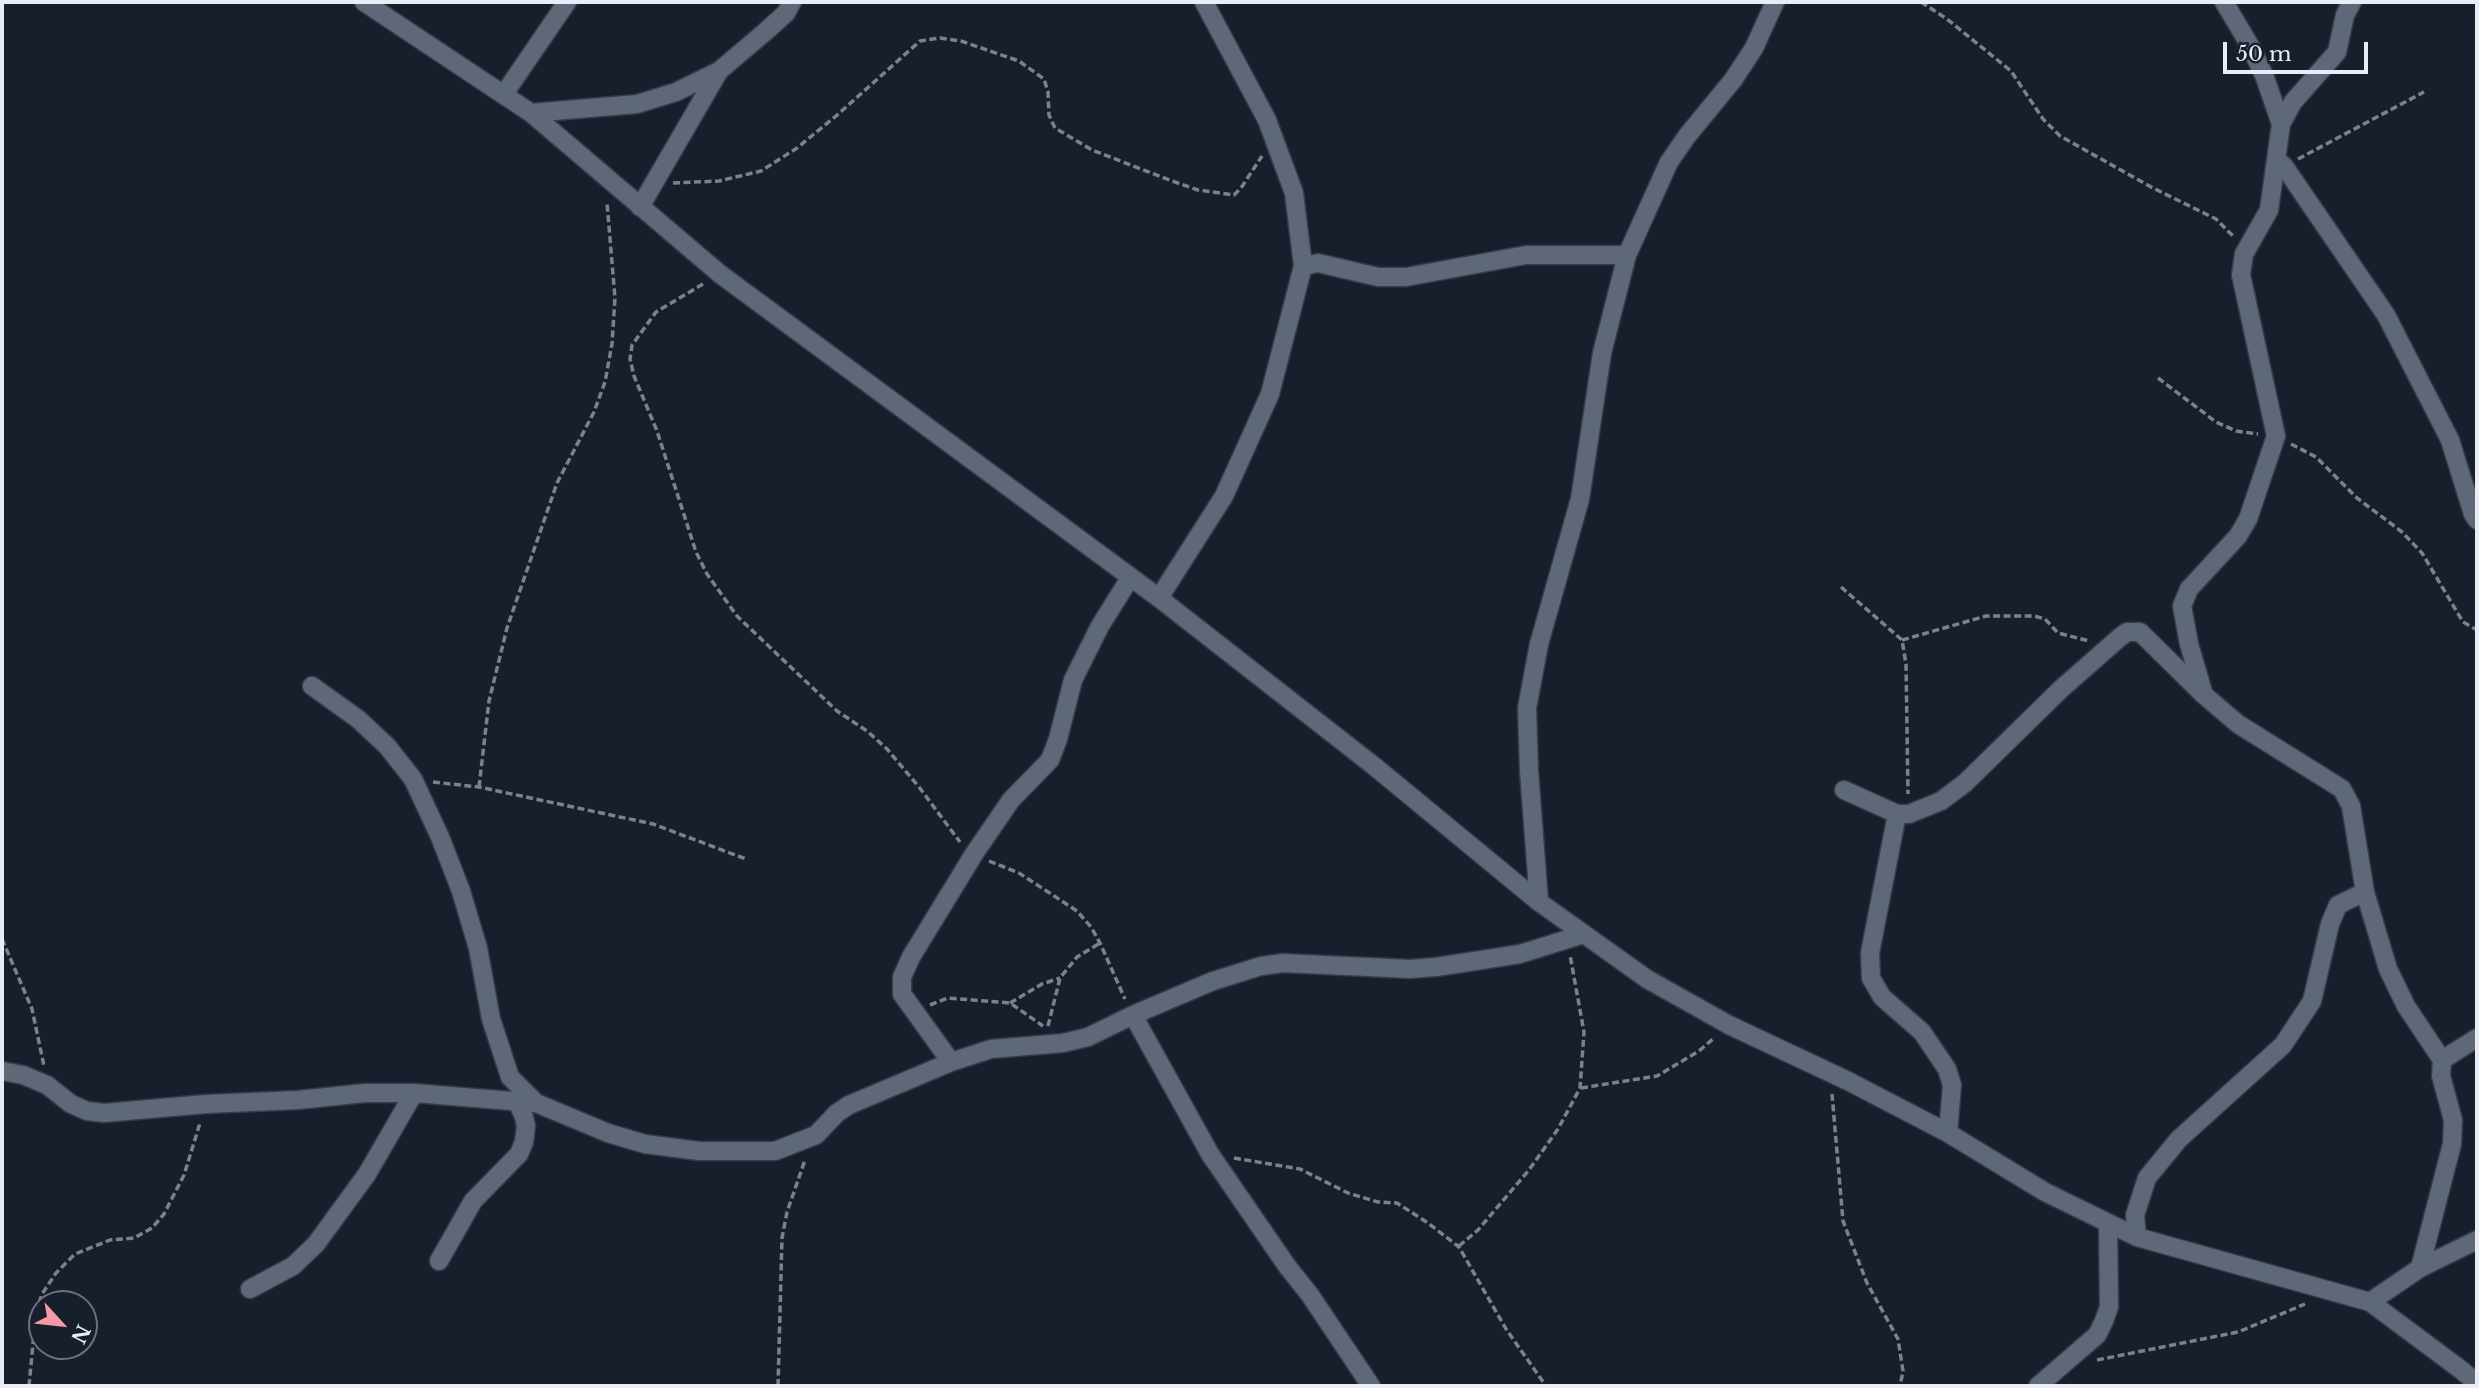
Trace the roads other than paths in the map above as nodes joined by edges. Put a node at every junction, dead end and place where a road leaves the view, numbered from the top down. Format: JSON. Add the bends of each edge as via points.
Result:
{"nodes":[{"id":1,"x":364,"y":2,"type":"edge"},
{"id":2,"x":567,"y":2,"type":"edge"},
{"id":3,"x":792,"y":2,"type":"edge"},
{"id":4,"x":1204,"y":2,"type":"edge"},
{"id":5,"x":1776,"y":2,"type":"edge"},
{"id":6,"x":2224,"y":2,"type":"edge"},
{"id":7,"x":2352,"y":2,"type":"edge"},
{"id":8,"x":719,"y":71,"type":"junction"},
{"id":9,"x":504,"y":94,"type":"junction"},
{"id":10,"x":531,"y":113,"type":"junction"},
{"id":11,"x":2281,"y":124,"type":"junction"},
{"id":12,"x":2281,"y":163,"type":"junction"},
{"id":13,"x":640,"y":207,"type":"junction"},
{"id":14,"x":1627,"y":255,"type":"junction"},
{"id":15,"x":1303,"y":267,"type":"junction"},
{"id":16,"x":2477,"y":520,"type":"edge"},
{"id":17,"x":1130,"y":578,"type":"junction"},
{"id":18,"x":1158,"y":598,"type":"junction"},
{"id":19,"x":312,"y":686,"type":"dead end"},
{"id":20,"x":2204,"y":695,"type":"junction"},
{"id":21,"x":1844,"y":790,"type":"dead end"},
{"id":22,"x":1903,"y":814,"type":"junction"},
{"id":23,"x":2365,"y":892,"type":"junction"},
{"id":24,"x":1539,"y":902,"type":"junction"},
{"id":25,"x":1584,"y":934,"type":"junction"},
{"id":26,"x":1133,"y":1015,"type":"junction"},
{"id":27,"x":2477,"y":1038,"type":"edge"},
{"id":28,"x":2442,"y":1060,"type":"junction"},
{"id":29,"x":951,"y":1062,"type":"junction"},
{"id":30,"x":2,"y":1071,"type":"edge"},
{"id":31,"x":414,"y":1093,"type":"junction"},
{"id":32,"x":517,"y":1101,"type":"junction"},
{"id":33,"x":536,"y":1104,"type":"junction"},
{"id":34,"x":1948,"y":1133,"type":"junction"},
{"id":35,"x":2108,"y":1224,"type":"junction"},
{"id":36,"x":2137,"y":1237,"type":"junction"},
{"id":37,"x":2477,"y":1240,"type":"edge"},
{"id":38,"x":439,"y":1261,"type":"dead end"},
{"id":39,"x":2420,"y":1268,"type":"junction"},
{"id":40,"x":250,"y":1289,"type":"dead end"},
{"id":41,"x":2370,"y":1302,"type":"junction"},
{"id":42,"x":1371,"y":1386,"type":"edge"},
{"id":43,"x":2038,"y":1386,"type":"edge"},
{"id":44,"x":2475,"y":1386,"type":"edge"}],
"edges":[{"from":1,"to":9,"type":"street"},
{"from":2,"to":9,"type":"street"},
{"from":3,"to":8,"type":"street","via":[[786,13]]},
{"from":4,"to":15,"type":"street","via":[[1267,120],[1294,193]]},
{"from":5,"to":14,"type":"street","via":[[1747,59],[1669,162]]},
{"from":6,"to":11,"type":"street","via":[[2264,75]]},
{"from":7,"to":11,"type":"street","via":[[2337,52],[2293,102]]},
{"from":8,"to":10,"type":"street","via":[[638,104]]},
{"from":8,"to":13,"type":"street"},
{"from":9,"to":10,"type":"street"},
{"from":10,"to":13,"type":"street"},
{"from":11,"to":12,"type":"street"},
{"from":12,"to":16,"type":"street","via":[[2386,315],[2450,440]]},
{"from":12,"to":20,"type":"street","via":[[2269,211],[2244,254],[2241,275],[2276,436],[2248,519],[2238,537],[2189,589],[2182,606]]},
{"from":13,"to":17,"type":"street","via":[[720,274]]},
{"from":14,"to":15,"type":"street","via":[[1526,255],[1406,277],[1378,277],[1318,263]]},
{"from":14,"to":24,"type":"street","via":[[1602,353],[1580,499],[1539,644],[1527,708]]},
{"from":15,"to":18,"type":"street","via":[[1270,394],[1224,496]]},
{"from":17,"to":18,"type":"street"},
{"from":17,"to":29,"type":"street","via":[[1073,680],[1050,760],[1011,800],[974,854],[902,977],[902,994]]},
{"from":18,"to":24,"type":"street"},
{"from":19,"to":33,"type":"street","via":[[358,719],[413,779],[461,891],[478,948],[491,1019],[510,1077]]},
{"from":20,"to":22,"type":"street","via":[[2140,632],[2127,632],[1965,783],[1941,802]]},
{"from":20,"to":23,"type":"street","via":[[2238,724],[2342,789],[2351,806]]},
{"from":21,"to":22,"type":"street"},
{"from":22,"to":34,"type":"street","via":[[1870,953],[1871,978],[1882,997],[1922,1032],[1947,1069],[1952,1085]]},
{"from":23,"to":28,"type":"street","via":[[2388,969]]},
{"from":23,"to":36,"type":"street","via":[[2338,905],[2312,1001],[2283,1045],[2179,1139],[2147,1178],[2135,1215]]},
{"from":24,"to":25,"type":"street"},
{"from":25,"to":26,"type":"street","via":[[1520,954],[1436,967],[1261,966]]},
{"from":25,"to":34,"type":"street","via":[[1647,979],[1729,1025]]},
{"from":26,"to":29,"type":"street","via":[[1088,1037],[991,1049]]},
{"from":26,"to":42,"type":"street","via":[[1210,1154]]},
{"from":27,"to":28,"type":"street"},
{"from":28,"to":39,"type":"street","via":[[2441,1076],[2453,1120],[2452,1144]]},
{"from":29,"to":33,"type":"street","via":[[849,1105],[816,1135],[775,1151],[699,1151],[645,1144]]},
{"from":30,"to":31,"type":"street","via":[[47,1085],[87,1111],[104,1113]]},
{"from":31,"to":32,"type":"street"},
{"from":31,"to":40,"type":"street","via":[[368,1174],[316,1244],[293,1266]]},
{"from":32,"to":33,"type":"street"},
{"from":32,"to":38,"type":"street","via":[[526,1126],[519,1154],[473,1201]]},
{"from":34,"to":35,"type":"street"},
{"from":35,"to":36,"type":"street"},
{"from":35,"to":43,"type":"street","via":[[2109,1307],[2105,1321],[2097,1335]]},
{"from":36,"to":41,"type":"street"},
{"from":37,"to":39,"type":"street"},
{"from":39,"to":41,"type":"street"},
{"from":41,"to":44,"type":"street","via":[[2460,1369]]}]}
